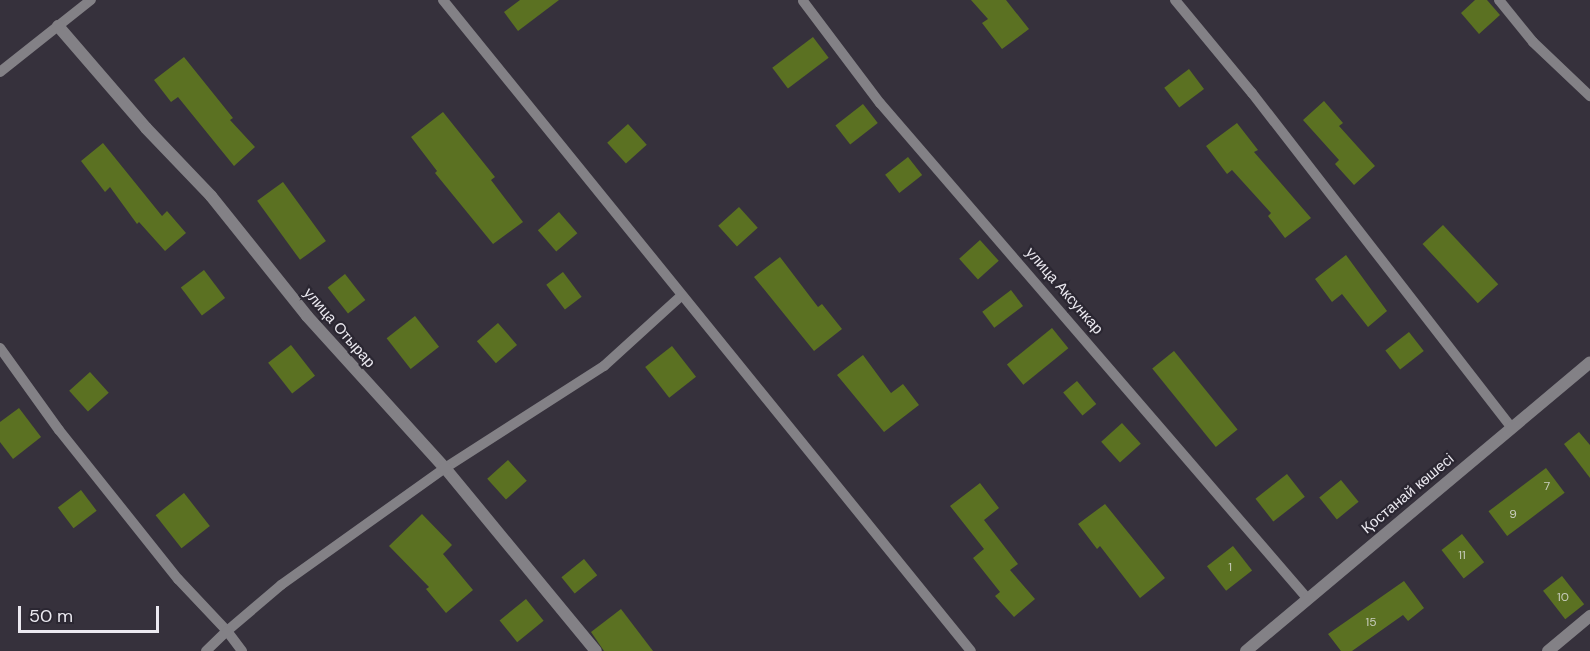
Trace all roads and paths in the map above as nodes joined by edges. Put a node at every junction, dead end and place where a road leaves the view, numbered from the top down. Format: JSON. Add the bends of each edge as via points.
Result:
{"nodes":[{"id":1,"x":90,"y":0,"type":"edge"},
{"id":2,"x":443,"y":0,"type":"edge"},
{"id":3,"x":1175,"y":0,"type":"edge"},
{"id":4,"x":1499,"y":0,"type":"edge"},
{"id":5,"x":803,"y":1,"type":"edge"},
{"id":6,"x":58,"y":26,"type":"junction"},
{"id":7,"x":0,"y":72,"type":"edge"},
{"id":8,"x":1590,"y":96,"type":"edge"},
{"id":9,"x":682,"y":295,"type":"junction"},
{"id":10,"x":0,"y":348,"type":"edge"},
{"id":11,"x":1590,"y":362,"type":"edge"},
{"id":12,"x":1512,"y":428,"type":"junction"},
{"id":13,"x":446,"y":468,"type":"junction"},
{"id":14,"x":1307,"y":598,"type":"junction"},
{"id":15,"x":1590,"y":616,"type":"edge"},
{"id":16,"x":227,"y":631,"type":"junction"},
{"id":17,"x":206,"y":651,"type":"edge"},
{"id":18,"x":242,"y":651,"type":"edge"},
{"id":19,"x":596,"y":651,"type":"edge"},
{"id":20,"x":971,"y":651,"type":"edge"},
{"id":21,"x":1246,"y":651,"type":"edge"},
{"id":22,"x":1548,"y":651,"type":"edge"}],
"edges":[{"from":1,"to":6,"type":"lane"},
{"from":2,"to":9,"type":"lane"},
{"from":3,"to":12,"type":"lane"},
{"from":4,"to":8,"type":"lane","via":[[1533,42]]},
{"from":5,"to":14,"type":"lane","name":"улица Аксункар","via":[[880,103]]},
{"from":6,"to":7,"type":"lane"},
{"from":6,"to":13,"type":"street","name":"улица Отырар","via":[[211,196],[308,316]]},
{"from":9,"to":13,"type":"lane","via":[[604,366]]},
{"from":9,"to":20,"type":"lane"},
{"from":10,"to":16,"type":"lane","via":[[156,552]]},
{"from":11,"to":12,"type":"street","name":"Қостанай көшесі"},
{"from":12,"to":14,"type":"street","name":"Қостанай көшесі"},
{"from":13,"to":16,"type":"lane","via":[[282,585]]},
{"from":13,"to":19,"type":"street","name":"улица Отырар"},
{"from":14,"to":21,"type":"street","name":"Қостанай көшесі"},
{"from":15,"to":22,"type":"street"},
{"from":16,"to":17,"type":"lane"},
{"from":16,"to":18,"type":"lane"}]}
